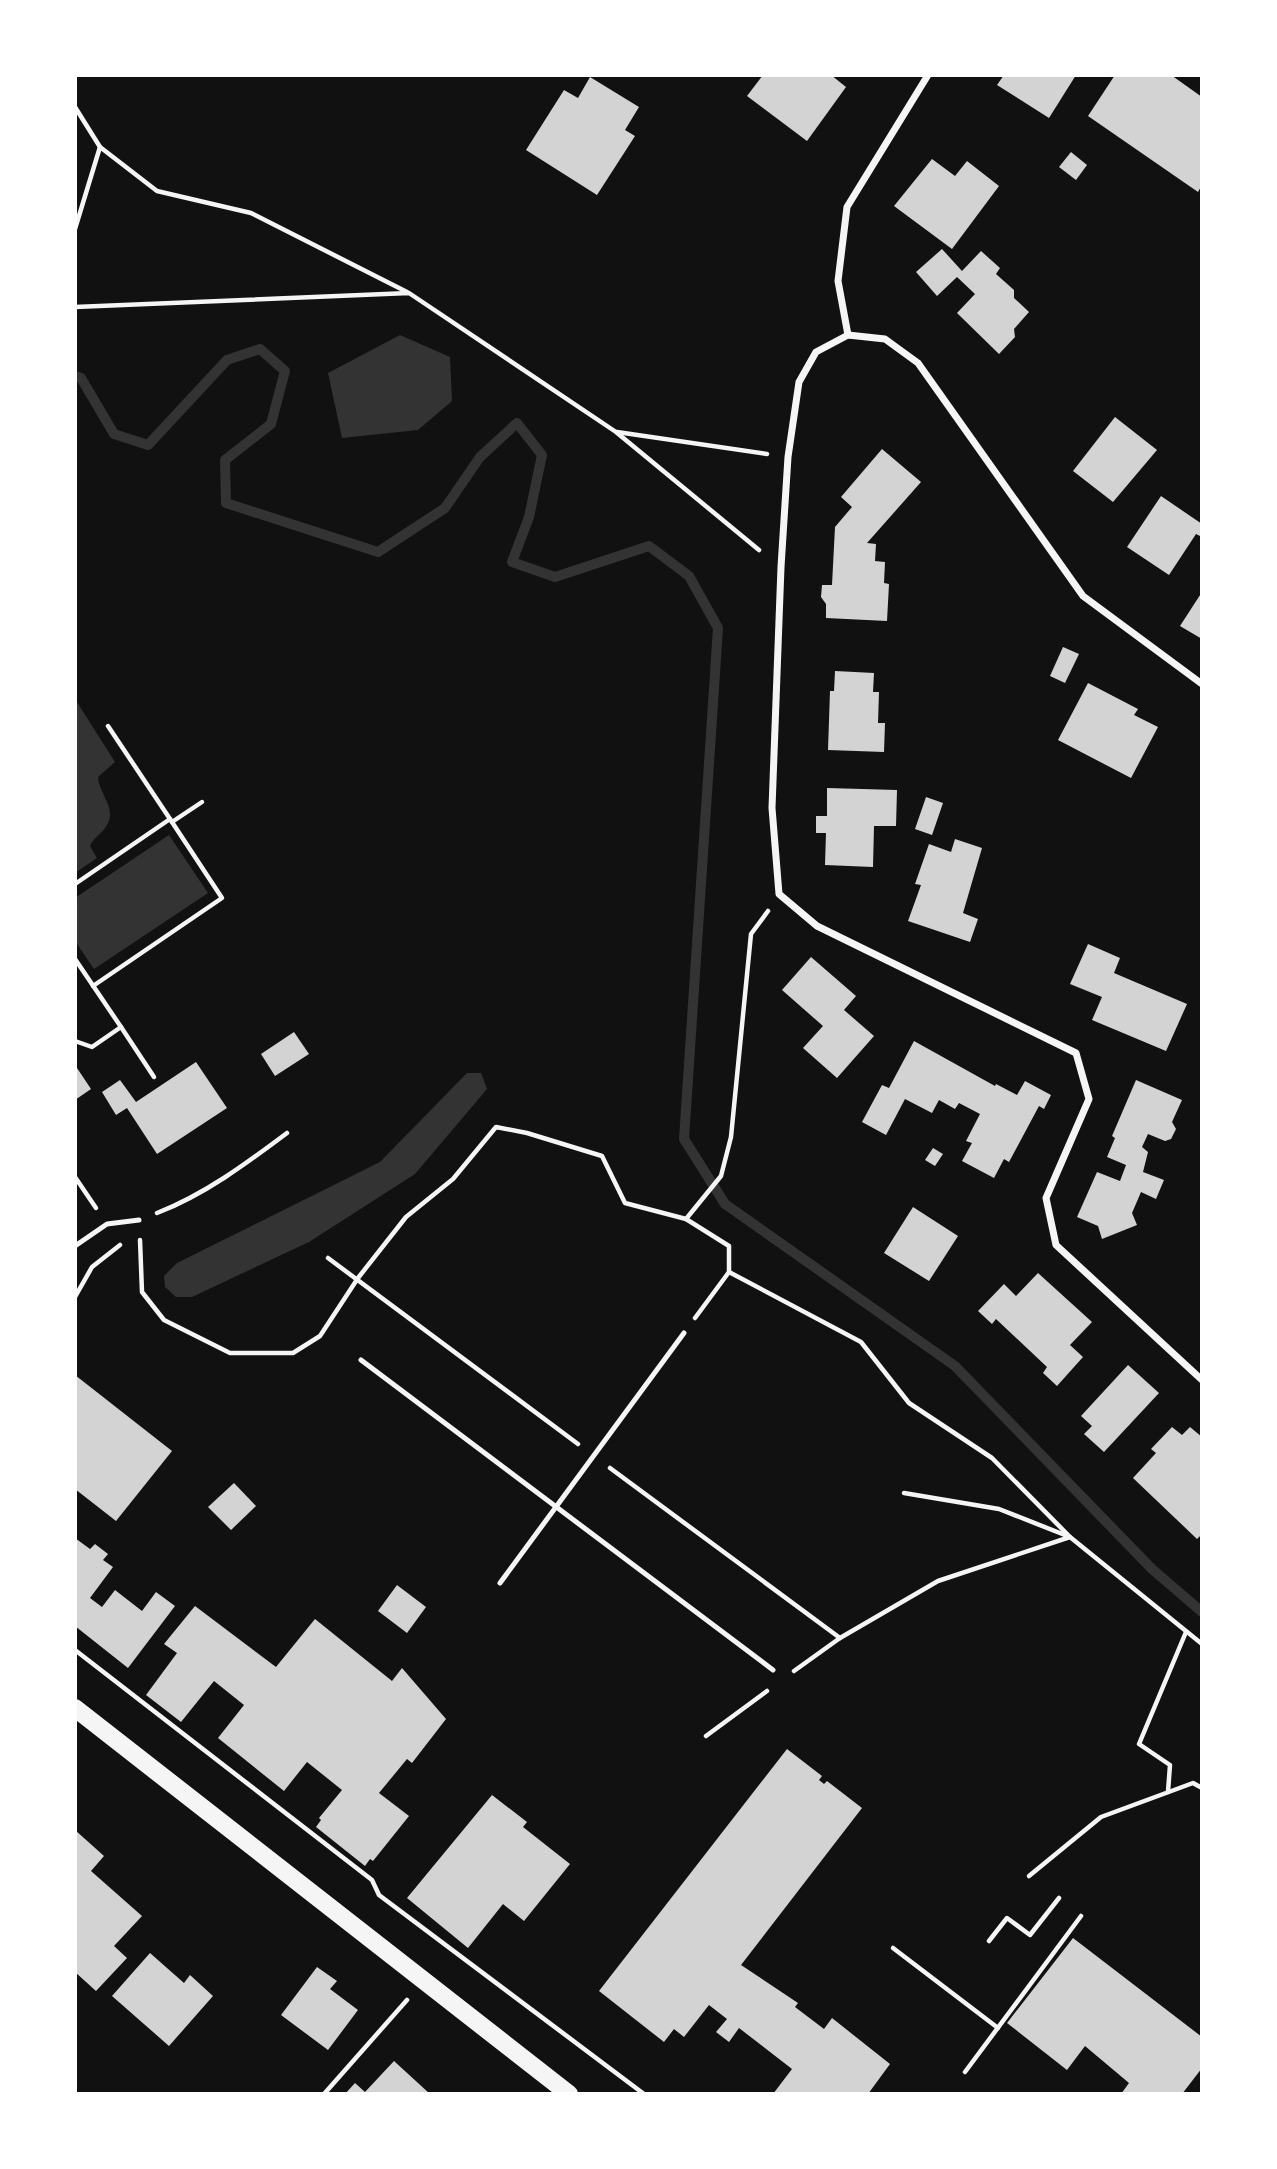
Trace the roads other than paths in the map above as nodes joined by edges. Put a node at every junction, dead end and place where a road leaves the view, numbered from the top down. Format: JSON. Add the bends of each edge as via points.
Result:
{"nodes":[{"id":1,"x":928,"y":75,"type":"edge"},
{"id":2,"x":848,"y":335,"type":"junction"},
{"id":3,"x":1202,"y":684,"type":"edge"},
{"id":4,"x":139,"y":1220,"type":"road end"},
{"id":5,"x":75,"y":1246,"type":"edge"},
{"id":6,"x":684,"y":1333,"type":"road end"},
{"id":7,"x":361,"y":1360,"type":"dead end"},
{"id":8,"x":1202,"y":1380,"type":"edge"},
{"id":9,"x":555,"y":1507,"type":"junction"},
{"id":10,"x":500,"y":1583,"type":"dead end"},
{"id":11,"x":773,"y":1670,"type":"dead end"},
{"id":12,"x":75,"y":1708,"type":"edge"},
{"id":13,"x":569,"y":2094,"type":"edge"}],
"edges":[{"from":1,"to":2,"type":"street","via":[[847,207],[838,281]]},
{"from":2,"to":3,"type":"street","via":[[885,340],[918,363],[1083,596]]},
{"from":2,"to":8,"type":"street","via":[[816,352],[799,382],[788,457],[772,808],[779,894],[817,926],[1076,1053],[1089,1099],[1046,1198],[1056,1245]]},
{"from":4,"to":5,"type":"lane","via":[[107,1224]]},
{"from":6,"to":9,"type":"lane"},
{"from":7,"to":9,"type":"lane"},
{"from":9,"to":10,"type":"lane"},
{"from":9,"to":11,"type":"lane"},
{"from":12,"to":13,"type":"main road"}]}
